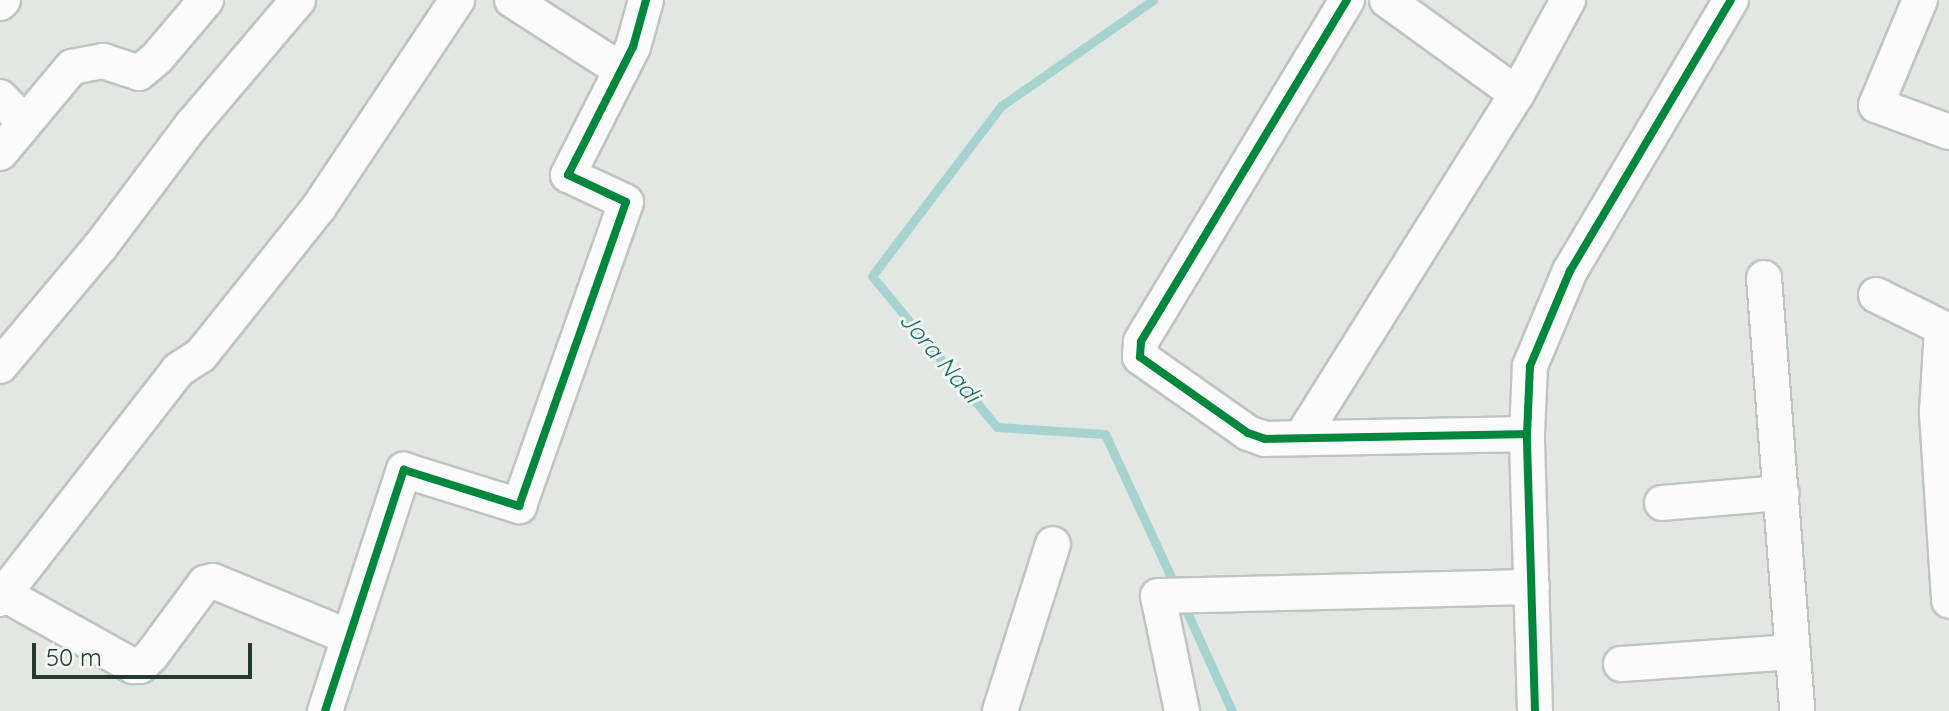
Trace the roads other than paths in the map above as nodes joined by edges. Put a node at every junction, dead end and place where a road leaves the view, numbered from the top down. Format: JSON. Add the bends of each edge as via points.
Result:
{"nodes":[{"id":1,"x":206,"y":0,"type":"edge"},
{"id":2,"x":298,"y":0,"type":"edge"},
{"id":3,"x":457,"y":0,"type":"edge"},
{"id":4,"x":512,"y":0,"type":"edge"},
{"id":5,"x":646,"y":0,"type":"edge"},
{"id":6,"x":1347,"y":0,"type":"edge"},
{"id":7,"x":1387,"y":0,"type":"edge"},
{"id":8,"x":1568,"y":0,"type":"edge"},
{"id":9,"x":1731,"y":0,"type":"edge"},
{"id":10,"x":1920,"y":0,"type":"edge"},
{"id":11,"x":621,"y":70,"type":"junction"},
{"id":12,"x":1517,"y":94,"type":"junction"},
{"id":13,"x":0,"y":97,"type":"edge"},
{"id":14,"x":25,"y":123,"type":"junction"},
{"id":15,"x":1949,"y":132,"type":"edge"},
{"id":16,"x":0,"y":153,"type":"edge"},
{"id":17,"x":1764,"y":278,"type":"dead end"},
{"id":18,"x":1876,"y":295,"type":"dead end"},
{"id":19,"x":1946,"y":330,"type":"edge"},
{"id":20,"x":0,"y":366,"type":"edge"},
{"id":21,"x":1527,"y":434,"type":"junction"},
{"id":22,"x":1301,"y":438,"type":"junction"},
{"id":23,"x":1782,"y":493,"type":"junction"},
{"id":24,"x":1662,"y":503,"type":"dead end"},
{"id":25,"x":1053,"y":544,"type":"dead end"},
{"id":26,"x":1532,"y":587,"type":"junction"},
{"id":27,"x":2,"y":596,"type":"edge"},
{"id":28,"x":1949,"y":601,"type":"edge"},
{"id":29,"x":349,"y":637,"type":"junction"},
{"id":30,"x":1793,"y":652,"type":"junction"},
{"id":31,"x":1621,"y":664,"type":"dead end"},
{"id":32,"x":325,"y":711,"type":"edge"},
{"id":33,"x":1000,"y":711,"type":"edge"},
{"id":34,"x":1182,"y":711,"type":"edge"},
{"id":35,"x":1535,"y":711,"type":"edge"},
{"id":36,"x":1797,"y":711,"type":"edge"}],
"edges":[{"from":1,"to":14,"type":"street","via":[[139,73],[103,61],[72,67]]},
{"from":2,"to":20,"type":"street"},
{"from":3,"to":27,"type":"street","via":[[319,207],[201,355],[178,370]]},
{"from":4,"to":11,"type":"street"},
{"from":5,"to":11,"type":"street"},
{"from":6,"to":22,"type":"street","via":[[1139,351],[1140,357],[1248,433],[1265,439]]},
{"from":7,"to":12,"type":"street"},
{"from":8,"to":12,"type":"street"},
{"from":9,"to":21,"type":"street","via":[[1570,271],[1530,366]]},
{"from":10,"to":15,"type":"street","via":[[1876,105]]},
{"from":11,"to":29,"type":"street","via":[[568,175],[626,202],[519,506],[404,470]]},
{"from":12,"to":22,"type":"street"},
{"from":13,"to":14,"type":"street"},
{"from":14,"to":16,"type":"street"},
{"from":17,"to":23,"type":"street"},
{"from":18,"to":19,"type":"street"},
{"from":19,"to":28,"type":"street","via":[[1937,413]]},
{"from":21,"to":22,"type":"street"},
{"from":21,"to":26,"type":"street"},
{"from":23,"to":24,"type":"street"},
{"from":23,"to":30,"type":"street"},
{"from":25,"to":33,"type":"street"},
{"from":26,"to":34,"type":"street","via":[[1158,596]]},
{"from":26,"to":35,"type":"street"},
{"from":27,"to":29,"type":"street","via":[[133,666],[151,656],[205,583],[213,581]]},
{"from":29,"to":32,"type":"street"},
{"from":30,"to":31,"type":"street"},
{"from":30,"to":36,"type":"street"}]}
